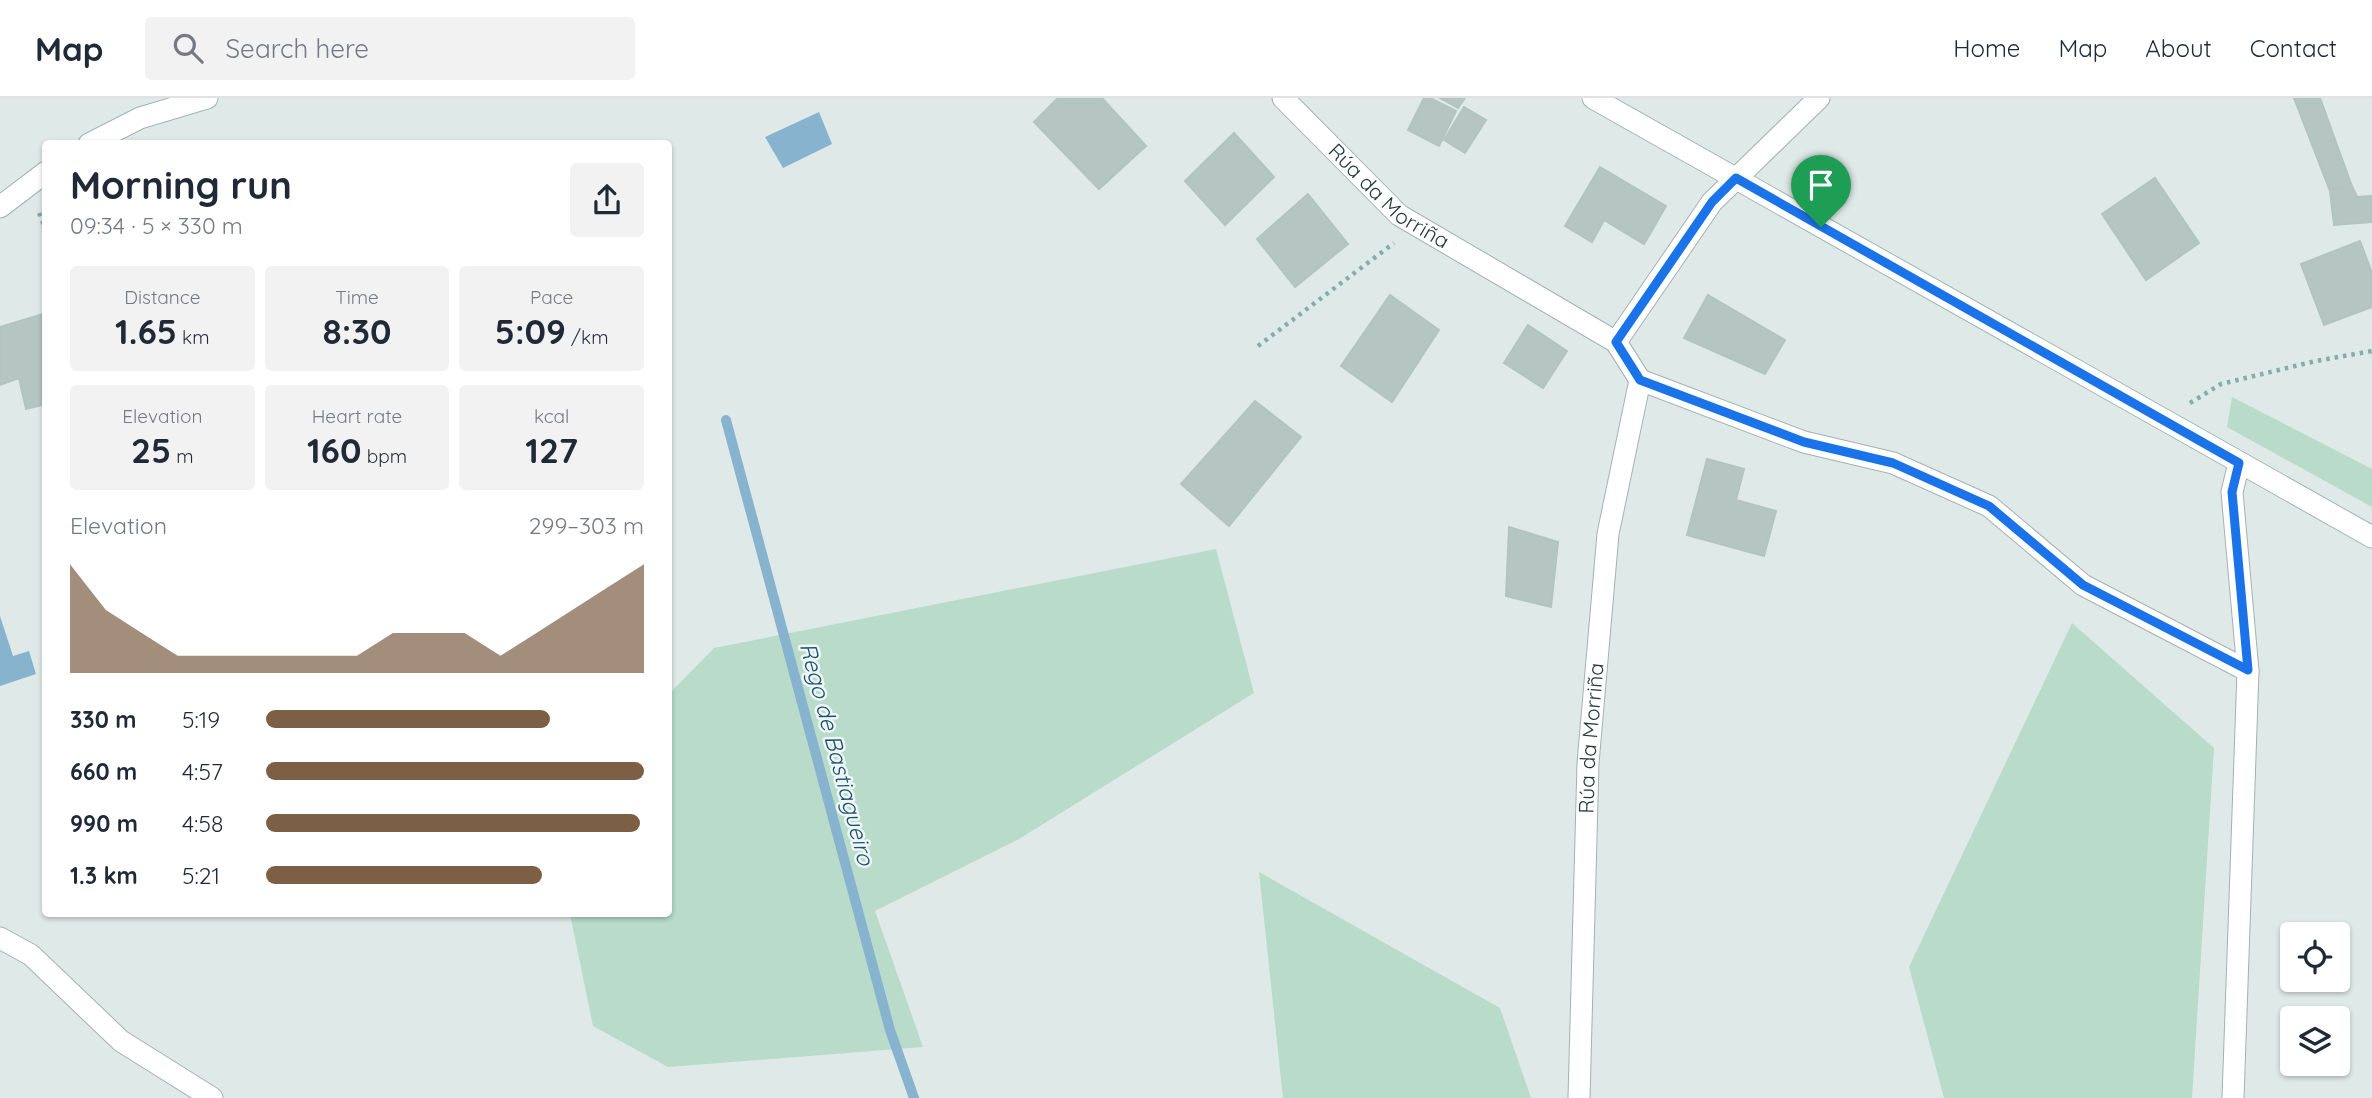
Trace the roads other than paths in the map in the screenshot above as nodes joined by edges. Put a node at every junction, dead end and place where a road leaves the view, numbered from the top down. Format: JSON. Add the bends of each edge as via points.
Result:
{"nodes":[{"id":1,"x":207,"y":98,"type":"edge"},
{"id":2,"x":1283,"y":98,"type":"edge"},
{"id":3,"x":1593,"y":98,"type":"edge"},
{"id":4,"x":1819,"y":98,"type":"edge"},
{"id":5,"x":97,"y":140,"type":"edge"},
{"id":6,"x":42,"y":175,"type":"edge"},
{"id":7,"x":1736,"y":178,"type":"junction"},
{"id":8,"x":0,"y":207,"type":"edge"},
{"id":9,"x":1616,"y":342,"type":"junction"},
{"id":10,"x":1640,"y":380,"type":"junction"},
{"id":11,"x":2239,"y":463,"type":"junction"},
{"id":12,"x":2372,"y":537,"type":"edge"},
{"id":13,"x":2248,"y":670,"type":"junction"},
{"id":14,"x":0,"y":938,"type":"edge"},
{"id":15,"x":212,"y":1098,"type":"edge"},
{"id":16,"x":1579,"y":1098,"type":"edge"},
{"id":17,"x":2233,"y":1098,"type":"edge"}],
"edges":[{"from":1,"to":5,"type":"street","via":[[140,118]]},
{"from":2,"to":9,"type":"street","name":"Rúa da Morriña","via":[[1399,215]]},
{"from":3,"to":7,"type":"street"},
{"from":4,"to":7,"type":"street"},
{"from":6,"to":8,"type":"street"},
{"from":7,"to":9,"type":"street","via":[[1712,202]]},
{"from":7,"to":11,"type":"street"},
{"from":9,"to":10,"type":"street","name":"Rúa da Morriña"},
{"from":10,"to":13,"type":"street","via":[[1804,442],[1893,463],[1989,506],[2083,585]]},
{"from":10,"to":16,"type":"street","name":"Rúa da Morriña","via":[[1608,534],[1589,750]]},
{"from":11,"to":12,"type":"street"},
{"from":11,"to":13,"type":"street","via":[[2232,492]]},
{"from":13,"to":17,"type":"street"},
{"from":14,"to":15,"type":"street","via":[[31,955],[121,1041]]}]}
